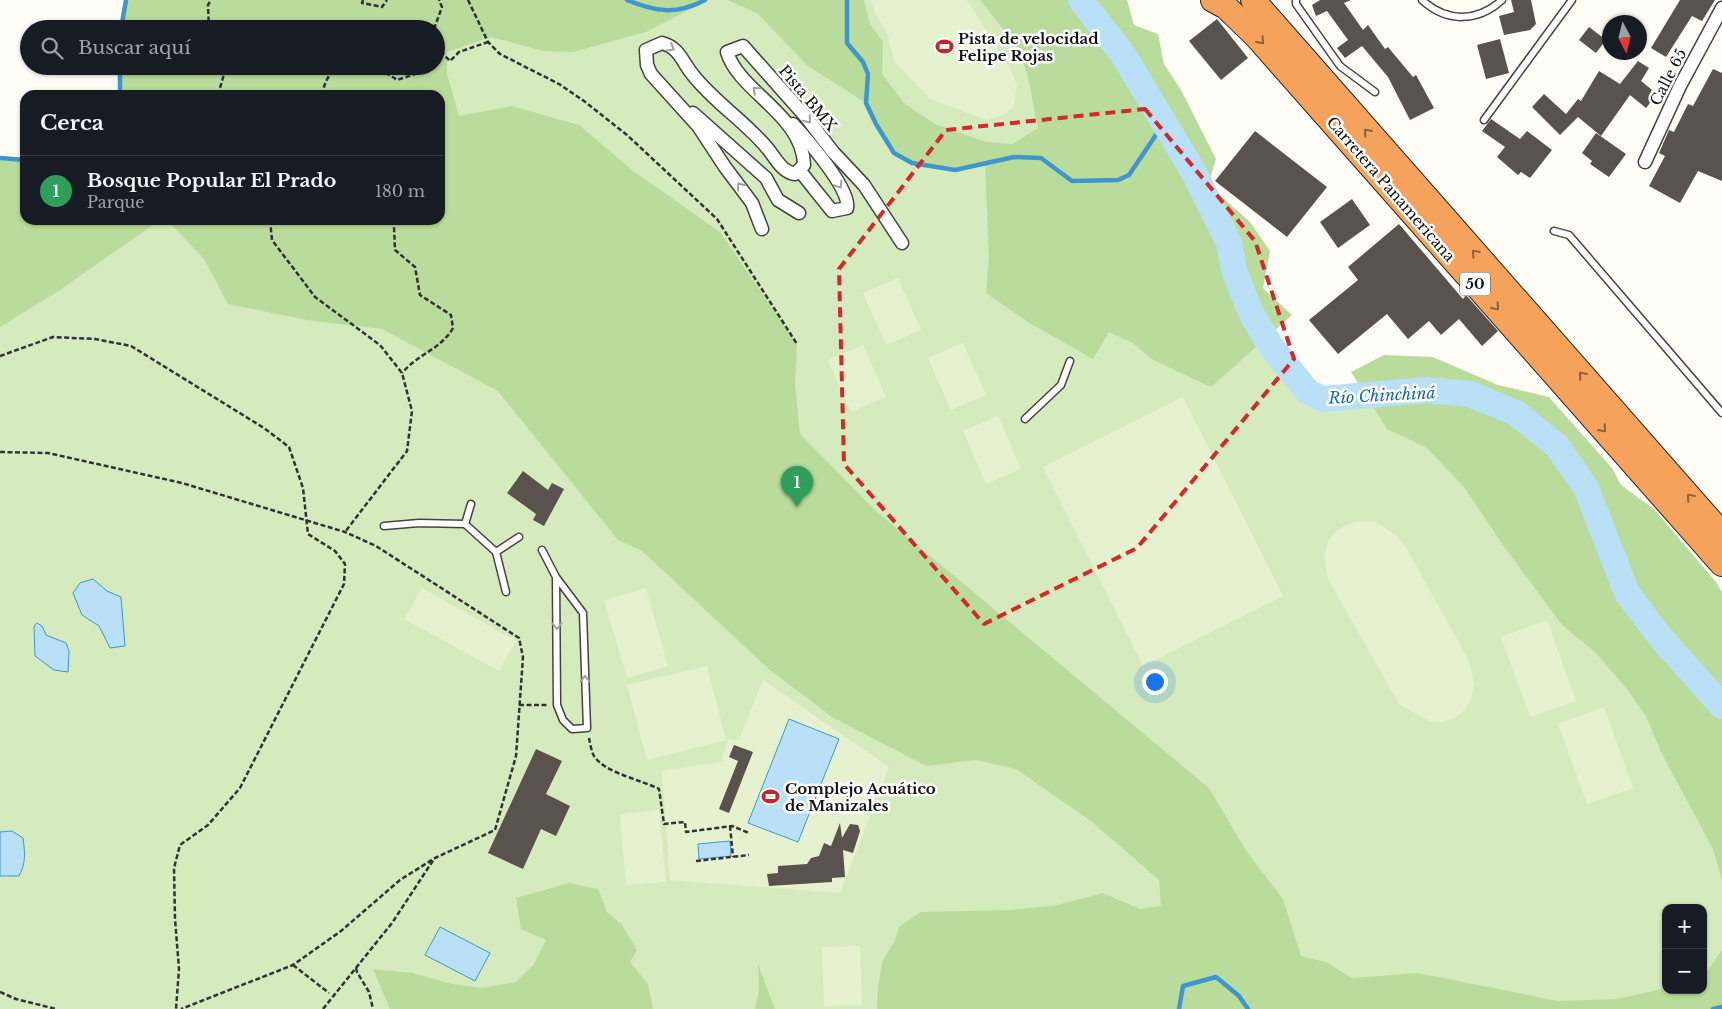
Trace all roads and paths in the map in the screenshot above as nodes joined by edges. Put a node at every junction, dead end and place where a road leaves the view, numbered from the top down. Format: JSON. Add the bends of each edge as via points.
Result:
{"nodes":[{"id":1,"x":211,"y":0,"type":"edge"},
{"id":2,"x":363,"y":0,"type":"edge"},
{"id":3,"x":387,"y":0,"type":"edge"},
{"id":4,"x":439,"y":0,"type":"edge"},
{"id":5,"x":468,"y":0,"type":"edge"},
{"id":6,"x":1213,"y":0,"type":"edge"},
{"id":7,"x":1253,"y":0,"type":"edge"},
{"id":8,"x":1296,"y":0,"type":"edge"},
{"id":9,"x":1422,"y":0,"type":"edge"},
{"id":10,"x":1502,"y":0,"type":"edge"},
{"id":11,"x":1572,"y":0,"type":"edge"},
{"id":12,"x":1722,"y":8,"type":"edge"},
{"id":13,"x":209,"y":20,"type":"edge"},
{"id":14,"x":437,"y":20,"type":"edge"},
{"id":15,"x":488,"y":42,"type":"junction"},
{"id":16,"x":445,"y":56,"type":"edge"},
{"id":17,"x":224,"y":75,"type":"edge"},
{"id":18,"x":330,"y":75,"type":"edge"},
{"id":19,"x":391,"y":75,"type":"edge"},
{"id":20,"x":412,"y":75,"type":"edge"},
{"id":21,"x":219,"y":90,"type":"edge"},
{"id":22,"x":323,"y":90,"type":"edge"},
{"id":23,"x":1375,"y":92,"type":"dead end"},
{"id":24,"x":680,"y":106,"type":"junction"},
{"id":25,"x":775,"y":108,"type":"junction"},
{"id":26,"x":1484,"y":120,"type":"dead end"},
{"id":27,"x":1645,"y":162,"type":"dead end"},
{"id":28,"x":800,"y":171,"type":"junction"},
{"id":29,"x":799,"y":213,"type":"dead end"},
{"id":30,"x":270,"y":225,"type":"edge"},
{"id":31,"x":393,"y":225,"type":"edge"},
{"id":32,"x":762,"y":229,"type":"dead end"},
{"id":33,"x":1554,"y":231,"type":"dead end"},
{"id":34,"x":902,"y":243,"type":"dead end"},
{"id":35,"x":796,"y":344,"type":"dead end"},
{"id":36,"x":0,"y":356,"type":"edge"},
{"id":37,"x":1070,"y":361,"type":"dead end"},
{"id":38,"x":402,"y":373,"type":"junction"},
{"id":39,"x":1722,"y":413,"type":"edge"},
{"id":40,"x":1025,"y":419,"type":"dead end"},
{"id":41,"x":0,"y":452,"type":"edge"},
{"id":42,"x":471,"y":504,"type":"dead end"},
{"id":43,"x":308,"y":521,"type":"junction"},
{"id":44,"x":465,"y":524,"type":"junction"},
{"id":45,"x":384,"y":526,"type":"dead end"},
{"id":46,"x":345,"y":532,"type":"junction"},
{"id":47,"x":1722,"y":534,"type":"edge"},
{"id":48,"x":519,"y":536,"type":"dead end"},
{"id":49,"x":542,"y":550,"type":"dead end"},
{"id":50,"x":496,"y":552,"type":"junction"},
{"id":51,"x":1722,"y":564,"type":"edge"},
{"id":52,"x":556,"y":577,"type":"junction"},
{"id":53,"x":506,"y":592,"type":"dead end"},
{"id":54,"x":518,"y":705,"type":"junction"},
{"id":55,"x":558,"y":705,"type":"junction"},
{"id":56,"x":587,"y":728,"type":"junction"},
{"id":57,"x":730,"y":826,"type":"junction"},
{"id":58,"x":749,"y":833,"type":"dead end"},
{"id":59,"x":749,"y":855,"type":"dead end"},
{"id":60,"x":733,"y":857,"type":"junction"},
{"id":61,"x":435,"y":858,"type":"junction"},
{"id":62,"x":696,"y":861,"type":"dead end"},
{"id":63,"x":293,"y":965,"type":"junction"},
{"id":64,"x":356,"y":968,"type":"junction"},
{"id":65,"x":0,"y":992,"type":"edge"},
{"id":66,"x":329,"y":993,"type":"dead end"},
{"id":67,"x":56,"y":1009,"type":"edge"},
{"id":68,"x":176,"y":1009,"type":"edge"},
{"id":69,"x":181,"y":1009,"type":"edge"},
{"id":70,"x":323,"y":1009,"type":"edge"},
{"id":71,"x":373,"y":1009,"type":"edge"}],
"edges":[{"from":1,"to":13,"type":"path"},
{"from":2,"to":3,"type":"path","via":[[362,3],[382,7]]},
{"from":4,"to":14,"type":"path","via":[[442,7]]},
{"from":5,"to":15,"type":"path"},
{"from":6,"to":51,"type":"highway","name":"Carretera Panamericana","number":"50","one_way":true,"via":[[1226,7],[1256,36]]},
{"from":47,"to":7,"type":"highway","name":"Carretera Panamericana","number":"50","one_way":true},
{"from":8,"to":23,"type":"lane","via":[[1340,66]]},
{"from":9,"to":10,"type":"lane","via":[[1445,14],[1468,18],[1488,12]]},
{"from":11,"to":26,"type":"lane"},
{"from":12,"to":27,"type":"street","name":"Calle 65","via":[[1680,86]]},
{"from":15,"to":16,"type":"path","via":[[459,52],[450,60]]},
{"from":15,"to":35,"type":"path","via":[[500,54],[559,84],[584,101],[627,135],[717,219]]},
{"from":17,"to":21,"type":"path"},
{"from":18,"to":22,"type":"path"},
{"from":19,"to":20,"type":"path","via":[[397,80]]},
{"from":24,"to":28,"type":"street","one_way":true,"via":[[651,74],[645,57],[646,50],[652,45],[662,42],[677,50],[693,75],[757,137],[782,168],[789,173]]},
{"from":24,"to":29,"type":"street","via":[[698,116],[766,178],[778,200]]},
{"from":32,"to":24,"type":"street","one_way":true,"via":[[752,203],[698,126]]},
{"from":25,"to":28,"type":"street","name":"Pista BMX","via":[[802,149],[804,165]]},
{"from":25,"to":28,"type":"street","name":"Pista BMX","one_way":true,"via":[[813,148],[844,194],[847,208],[832,211]]},
{"from":25,"to":34,"type":"street","name":"Pista BMX","one_way":true,"via":[[746,80],[727,52],[743,46],[750,53],[832,152],[864,185]]},
{"from":30,"to":38,"type":"path","via":[[272,240],[316,297],[380,345]]},
{"from":31,"to":38,"type":"path","via":[[395,250],[415,267],[420,294],[451,315],[453,328],[445,341],[412,362]]},
{"from":33,"to":39,"type":"lane","via":[[1569,235]]},
{"from":36,"to":43,"type":"path","via":[[53,337],[95,339],[130,346],[264,428],[289,447],[303,488]]},
{"from":37,"to":40,"type":"lane","via":[[1061,385]]},
{"from":38,"to":46,"type":"path","via":[[412,411],[407,451]]},
{"from":41,"to":43,"type":"path","via":[[48,453],[182,483]]},
{"from":42,"to":44,"type":"lane"},
{"from":43,"to":46,"type":"path"},
{"from":43,"to":68,"type":"path","via":[[308,534],[335,551],[345,564],[344,584],[240,788],[208,824],[180,845],[174,868],[179,969]]},
{"from":44,"to":45,"type":"lane"},
{"from":44,"to":50,"type":"lane"},
{"from":46,"to":54,"type":"path","via":[[376,546],[519,638],[523,657]]},
{"from":48,"to":50,"type":"lane"},
{"from":49,"to":52,"type":"lane"},
{"from":50,"to":53,"type":"lane"},
{"from":52,"to":55,"type":"lane","one_way":true},
{"from":56,"to":52,"type":"lane","one_way":true,"via":[[583,613]]},
{"from":54,"to":55,"type":"path"},
{"from":54,"to":61,"type":"path","via":[[516,756],[495,830]]},
{"from":55,"to":56,"type":"lane","via":[[563,720],[572,729]]},
{"from":56,"to":57,"type":"path","via":[[596,758],[613,771],[659,789],[664,824],[685,822],[686,832]]},
{"from":57,"to":58,"type":"path"},
{"from":57,"to":60,"type":"path"},
{"from":59,"to":60,"type":"path"},
{"from":60,"to":62,"type":"path"},
{"from":61,"to":63,"type":"path","via":[[400,880],[340,931]]},
{"from":61,"to":64,"type":"path","via":[[392,923]]},
{"from":63,"to":66,"type":"path"},
{"from":63,"to":69,"type":"path"},
{"from":64,"to":70,"type":"path"},
{"from":64,"to":71,"type":"path","via":[[370,992]]},
{"from":65,"to":67,"type":"path"}]}
